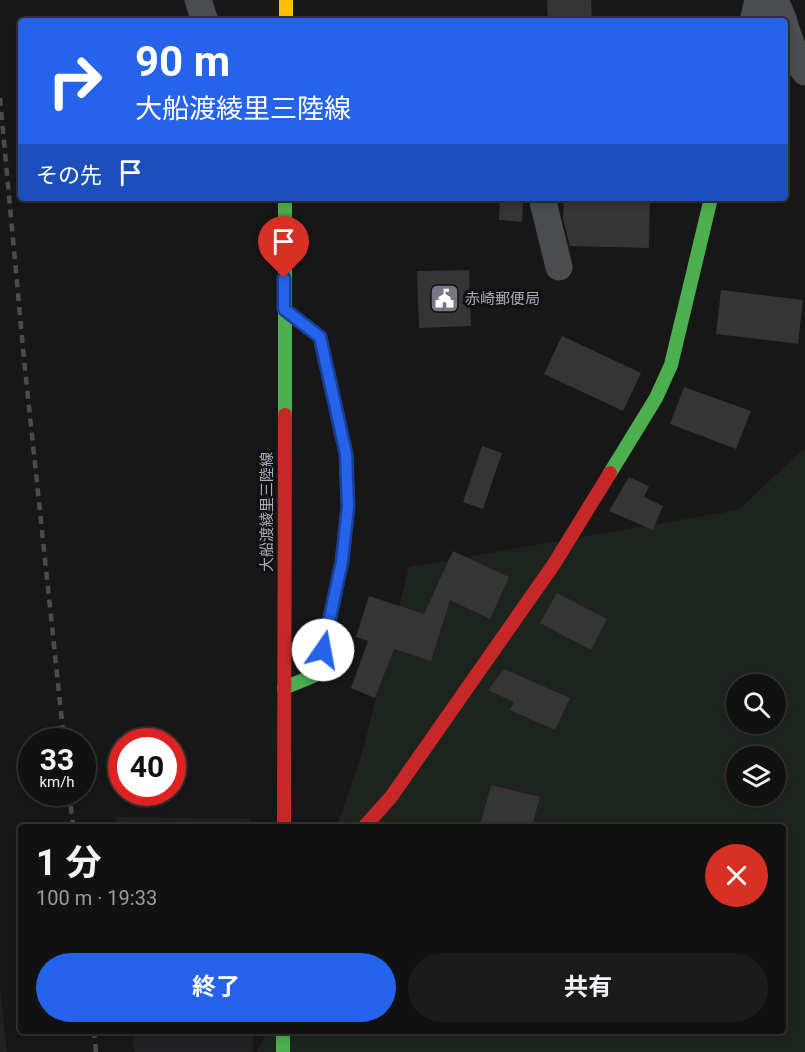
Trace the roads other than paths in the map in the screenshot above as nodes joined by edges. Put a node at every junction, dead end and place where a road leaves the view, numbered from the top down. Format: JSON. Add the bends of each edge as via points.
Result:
{"nodes":[{"id":1,"x":198,"y":0,"type":"edge"},
{"id":2,"x":286,"y":0,"type":"edge"},
{"id":3,"x":758,"y":0,"type":"edge"},
{"id":4,"x":775,"y":0,"type":"edge"},
{"id":5,"x":204,"y":18,"type":"edge"},
{"id":6,"x":286,"y":18,"type":"edge"},
{"id":7,"x":754,"y":18,"type":"edge"},
{"id":8,"x":782,"y":18,"type":"edge"},
{"id":9,"x":788,"y":34,"type":"edge"},
{"id":10,"x":805,"y":72,"type":"edge"},
{"id":11,"x":285,"y":201,"type":"edge"},
{"id":12,"x":543,"y":201,"type":"edge"},
{"id":13,"x":710,"y":201,"type":"edge"},
{"id":14,"x":560,"y":267,"type":"dead end"},
{"id":15,"x":284,"y":309,"type":"junction"},
{"id":16,"x":284,"y":688,"type":"junction"},
{"id":17,"x":284,"y":824,"type":"edge"},
{"id":18,"x":367,"y":824,"type":"edge"},
{"id":19,"x":284,"y":1034,"type":"edge"},
{"id":20,"x":284,"y":1052,"type":"edge"}],
"edges":[{"from":1,"to":5,"type":"street"},
{"from":2,"to":6,"type":"street"},
{"from":3,"to":7,"type":"street"},
{"from":4,"to":8,"type":"street"},
{"from":9,"to":10,"type":"street"},
{"from":11,"to":15,"type":"street","name":"大船渡綾里三陸線"},
{"from":12,"to":14,"type":"street"},
{"from":13,"to":18,"type":"street","via":[[671,365],[656,398],[554,564],[391,797]]},
{"from":15,"to":16,"type":"street","name":"大船渡綾里三陸線"},
{"from":15,"to":16,"type":"street","via":[[320,337],[346,454],[348,507],[342,561],[323,650],[313,676]]},
{"from":16,"to":17,"type":"street","name":"大船渡綾里三陸線"},
{"from":19,"to":20,"type":"street"}]}
